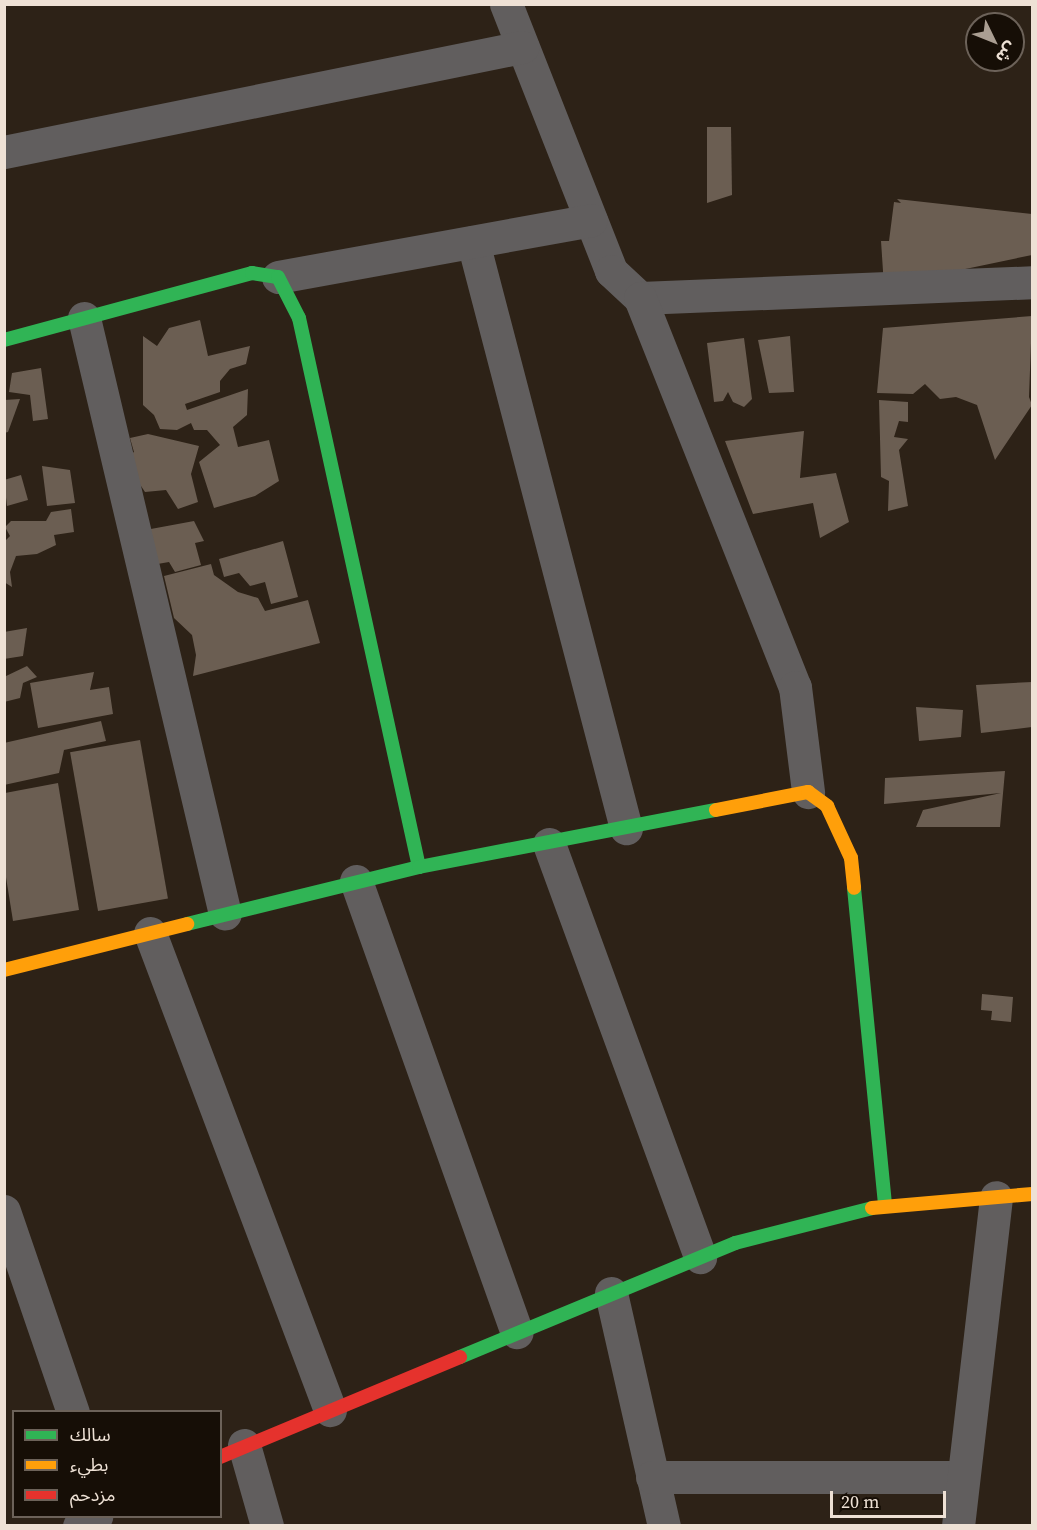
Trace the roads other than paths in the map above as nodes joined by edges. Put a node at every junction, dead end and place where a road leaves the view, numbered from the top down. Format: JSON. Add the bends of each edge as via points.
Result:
{"nodes":[{"id":1,"x":506,"y":4,"type":"edge"},
{"id":2,"x":522,"y":47,"type":"junction"},
{"id":3,"x":4,"y":152,"type":"edge"},
{"id":4,"x":591,"y":220,"type":"junction"},
{"id":5,"x":472,"y":242,"type":"junction"},
{"id":6,"x":279,"y":278,"type":"junction"},
{"id":7,"x":1032,"y":282,"type":"edge"},
{"id":8,"x":640,"y":298,"type":"junction"},
{"id":9,"x":84,"y":318,"type":"junction"},
{"id":10,"x":4,"y":340,"type":"edge"},
{"id":11,"x":808,"y":792,"type":"junction"},
{"id":12,"x":626,"y":828,"type":"junction"},
{"id":13,"x":549,"y":844,"type":"junction"},
{"id":14,"x":419,"y":867,"type":"junction"},
{"id":15,"x":356,"y":881,"type":"junction"},
{"id":16,"x":225,"y":914,"type":"junction"},
{"id":17,"x":150,"y":933,"type":"junction"},
{"id":18,"x":4,"y":970,"type":"edge"},
{"id":19,"x":1032,"y":1194,"type":"edge"},
{"id":20,"x":996,"y":1197,"type":"junction"},
{"id":21,"x":885,"y":1205,"type":"junction"},
{"id":22,"x":4,"y":1211,"type":"edge"},
{"id":23,"x":699,"y":1257,"type":"junction"},
{"id":24,"x":611,"y":1293,"type":"junction"},
{"id":25,"x":517,"y":1332,"type":"junction"},
{"id":26,"x":72,"y":1410,"type":"edge"},
{"id":27,"x":330,"y":1410,"type":"junction"},
{"id":28,"x":232,"y":1451,"type":"edge"},
{"id":29,"x":652,"y":1477,"type":"junction"},
{"id":30,"x":962,"y":1477,"type":"junction"},
{"id":31,"x":93,"y":1518,"type":"edge"},
{"id":32,"x":79,"y":1526,"type":"edge"},
{"id":33,"x":267,"y":1526,"type":"edge"},
{"id":34,"x":664,"y":1526,"type":"edge"},
{"id":35,"x":958,"y":1526,"type":"edge"}],
"edges":[{"from":1,"to":2,"type":"street"},
{"from":2,"to":3,"type":"street"},
{"from":2,"to":4,"type":"street"},
{"from":4,"to":5,"type":"street"},
{"from":4,"to":8,"type":"street","via":[[611,271]]},
{"from":5,"to":6,"type":"street"},
{"from":5,"to":12,"type":"street"},
{"from":6,"to":9,"type":"street","via":[[252,273]]},
{"from":6,"to":14,"type":"street","via":[[298,318]]},
{"from":7,"to":8,"type":"street"},
{"from":8,"to":11,"type":"street","via":[[795,687]]},
{"from":9,"to":10,"type":"street"},
{"from":9,"to":16,"type":"street"},
{"from":11,"to":12,"type":"street"},
{"from":11,"to":21,"type":"street","via":[[827,806],[850,858]]},
{"from":12,"to":13,"type":"street"},
{"from":13,"to":14,"type":"street"},
{"from":13,"to":23,"type":"street"},
{"from":14,"to":15,"type":"street"},
{"from":15,"to":16,"type":"street"},
{"from":15,"to":25,"type":"street"},
{"from":16,"to":17,"type":"street"},
{"from":17,"to":18,"type":"street"},
{"from":17,"to":27,"type":"street"},
{"from":19,"to":20,"type":"street"},
{"from":20,"to":21,"type":"street"},
{"from":20,"to":30,"type":"street"},
{"from":21,"to":23,"type":"street","via":[[735,1243]]},
{"from":22,"to":26,"type":"street"},
{"from":23,"to":24,"type":"street"},
{"from":24,"to":25,"type":"street"},
{"from":24,"to":29,"type":"street"},
{"from":25,"to":27,"type":"street"},
{"from":27,"to":28,"type":"street"},
{"from":28,"to":33,"type":"street"},
{"from":29,"to":30,"type":"street"},
{"from":29,"to":34,"type":"street"},
{"from":30,"to":35,"type":"street"},
{"from":31,"to":32,"type":"street"}]}
